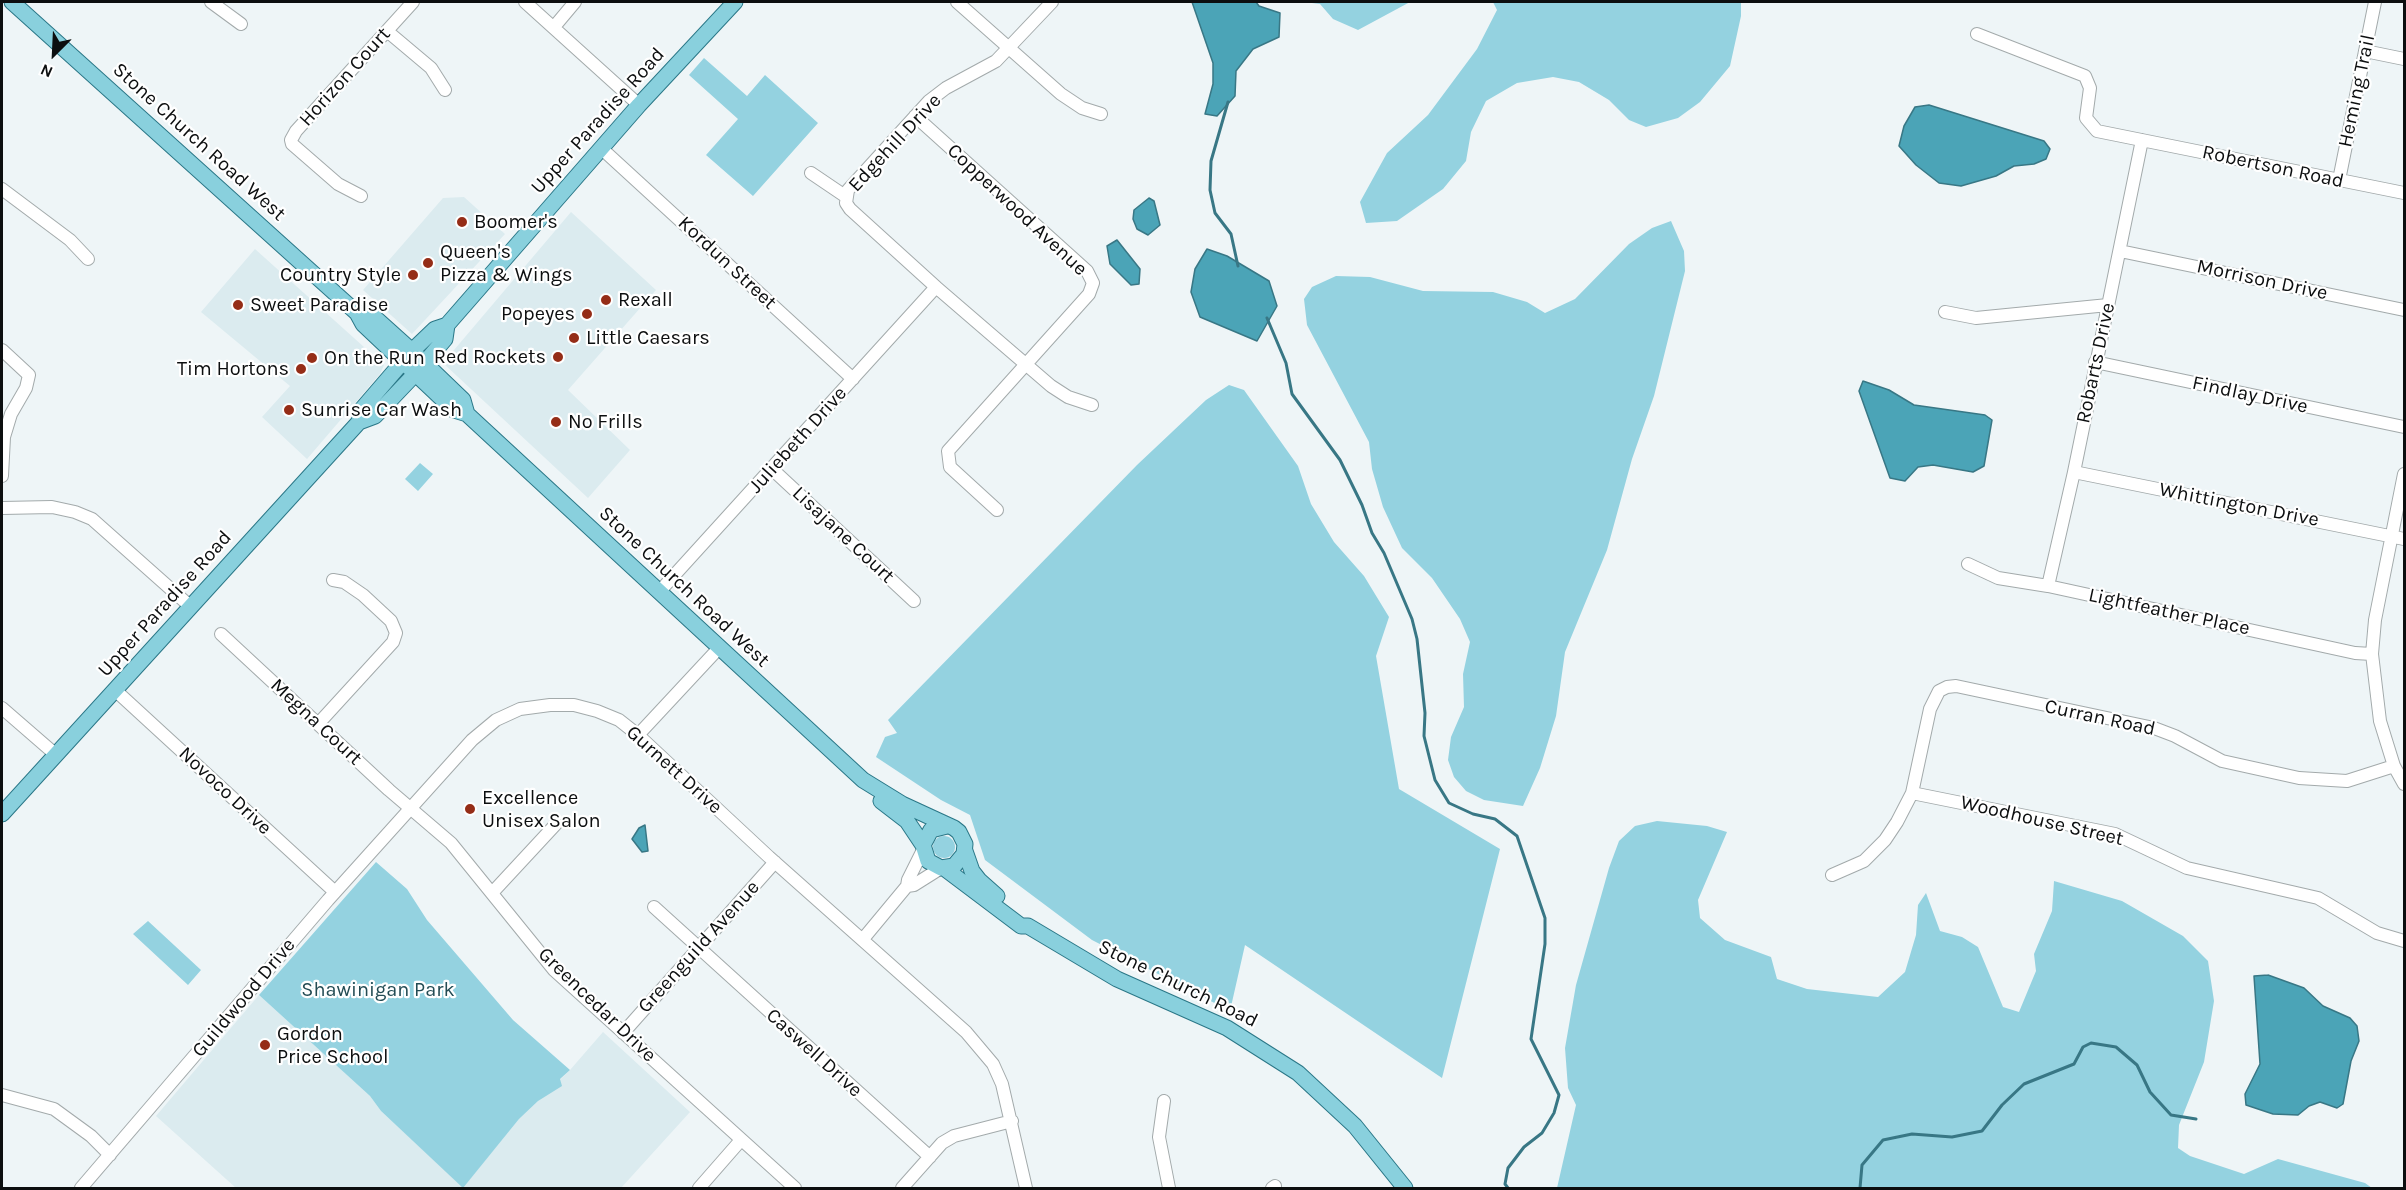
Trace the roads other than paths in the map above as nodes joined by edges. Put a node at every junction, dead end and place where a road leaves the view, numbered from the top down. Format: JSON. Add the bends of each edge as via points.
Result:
{"nodes":[{"id":1,"x":12,"y":2,"type":"edge"},
{"id":2,"x":211,"y":2,"type":"edge"},
{"id":3,"x":413,"y":2,"type":"edge"},
{"id":4,"x":525,"y":2,"type":"edge"},
{"id":5,"x":575,"y":2,"type":"edge"},
{"id":6,"x":735,"y":2,"type":"edge"},
{"id":7,"x":957,"y":2,"type":"edge"},
{"id":8,"x":1052,"y":2,"type":"edge"},
{"id":9,"x":2375,"y":2,"type":"edge"},
{"id":10,"x":241,"y":24,"type":"dead end"},
{"id":11,"x":554,"y":27,"type":"junction"},
{"id":12,"x":387,"y":30,"type":"junction"},
{"id":13,"x":1977,"y":34,"type":"dead end"},
{"id":14,"x":1009,"y":48,"type":"junction"},
{"id":15,"x":2365,"y":51,"type":"junction"},
{"id":16,"x":2404,"y":58,"type":"edge"},
{"id":17,"x":445,"y":90,"type":"dead end"},
{"id":18,"x":639,"y":105,"type":"junction"},
{"id":19,"x":1101,"y":114,"type":"dead end"},
{"id":20,"x":915,"y":116,"type":"junction"},
{"id":21,"x":2142,"y":140,"type":"junction"},
{"id":22,"x":602,"y":148,"type":"junction"},
{"id":23,"x":811,"y":173,"type":"dead end"},
{"id":24,"x":2339,"y":180,"type":"junction"},
{"id":25,"x":2,"y":189,"type":"edge"},
{"id":26,"x":2404,"y":193,"type":"edge"},
{"id":27,"x":361,"y":196,"type":"dead end"},
{"id":28,"x":845,"y":196,"type":"junction"},
{"id":29,"x":2120,"y":251,"type":"junction"},
{"id":30,"x":88,"y":259,"type":"dead end"},
{"id":31,"x":936,"y":288,"type":"junction"},
{"id":32,"x":2108,"y":305,"type":"junction"},
{"id":33,"x":2404,"y":310,"type":"edge"},
{"id":34,"x":1945,"y":312,"type":"dead end"},
{"id":35,"x":447,"y":325,"type":"junction"},
{"id":36,"x":2,"y":350,"type":"edge"},
{"id":37,"x":407,"y":357,"type":"junction"},
{"id":38,"x":2096,"y":363,"type":"junction"},
{"id":39,"x":1026,"y":364,"type":"junction"},
{"id":40,"x":420,"y":368,"type":"junction"},
{"id":41,"x":853,"y":379,"type":"junction"},
{"id":42,"x":1092,"y":405,"type":"dead end"},
{"id":43,"x":359,"y":422,"type":"junction"},
{"id":44,"x":2404,"y":427,"type":"edge"},
{"id":45,"x":772,"y":469,"type":"junction"},
{"id":46,"x":2074,"y":472,"type":"junction"},
{"id":47,"x":2404,"y":474,"type":"edge"},
{"id":48,"x":2,"y":476,"type":"edge"},
{"id":49,"x":2,"y":508,"type":"edge"},
{"id":50,"x":997,"y":510,"type":"dead end"},
{"id":51,"x":2398,"y":537,"type":"edge"},
{"id":52,"x":1968,"y":564,"type":"dead end"},
{"id":53,"x":333,"y":580,"type":"dead end"},
{"id":54,"x":2048,"y":586,"type":"junction"},
{"id":55,"x":659,"y":592,"type":"junction"},
{"id":56,"x":914,"y":601,"type":"dead end"},
{"id":57,"x":191,"y":607,"type":"junction"},
{"id":58,"x":221,"y":634,"type":"dead end"},
{"id":59,"x":719,"y":648,"type":"junction"},
{"id":60,"x":2372,"y":654,"type":"junction"},
{"id":61,"x":115,"y":690,"type":"junction"},
{"id":62,"x":2,"y":708,"type":"edge"},
{"id":63,"x":318,"y":724,"type":"junction"},
{"id":64,"x":638,"y":735,"type":"junction"},
{"id":65,"x":55,"y":754,"type":"junction"},
{"id":66,"x":2394,"y":766,"type":"junction"},
{"id":67,"x":2404,"y":784,"type":"edge"},
{"id":68,"x":873,"y":789,"type":"junction"},
{"id":69,"x":1912,"y":793,"type":"junction"},
{"id":70,"x":411,"y":810,"type":"junction"},
{"id":71,"x":2,"y":814,"type":"edge"},
{"id":72,"x":556,"y":824,"type":"dead end"},
{"id":73,"x":947,"y":826,"type":"junction"},
{"id":74,"x":923,"y":847,"type":"junction"},
{"id":75,"x":965,"y":851,"type":"junction"},
{"id":76,"x":775,"y":862,"type":"junction"},
{"id":77,"x":942,"y":868,"type":"junction"},
{"id":78,"x":1832,"y":875,"type":"dead end"},
{"id":79,"x":908,"y":886,"type":"junction"},
{"id":80,"x":335,"y":892,"type":"junction"},
{"id":81,"x":492,"y":893,"type":"junction"},
{"id":82,"x":654,"y":907,"type":"dead end"},
{"id":83,"x":1028,"y":926,"type":"junction"},
{"id":84,"x":863,"y":939,"type":"junction"},
{"id":85,"x":2404,"y":940,"type":"edge"},
{"id":86,"x":699,"y":948,"type":"junction"},
{"id":87,"x":623,"y":1033,"type":"junction"},
{"id":88,"x":2,"y":1095,"type":"edge"},
{"id":89,"x":1164,"y":1101,"type":"dead end"},
{"id":90,"x":1012,"y":1121,"type":"junction"},
{"id":91,"x":741,"y":1140,"type":"junction"},
{"id":92,"x":110,"y":1155,"type":"junction"},
{"id":93,"x":930,"y":1157,"type":"junction"},
{"id":94,"x":81,"y":1188,"type":"edge"},
{"id":95,"x":699,"y":1188,"type":"edge"},
{"id":96,"x":795,"y":1188,"type":"edge"},
{"id":97,"x":902,"y":1188,"type":"edge"},
{"id":98,"x":1026,"y":1188,"type":"edge"},
{"id":99,"x":1169,"y":1188,"type":"edge"},
{"id":100,"x":1405,"y":1188,"type":"edge"}],
"edges":[{"from":1,"to":37,"type":"main road","name":"Stone Church Road West","via":[[357,313],[363,324]]},
{"from":2,"to":10,"type":"street"},
{"from":3,"to":12,"type":"street","name":"Horizon Court"},
{"from":4,"to":11,"type":"street"},
{"from":5,"to":11,"type":"street"},
{"from":6,"to":18,"type":"main road","name":"Upper Paradise Road"},
{"from":7,"to":14,"type":"street"},
{"from":8,"to":14,"type":"street","name":"Edgehill Drive"},
{"from":9,"to":15,"type":"street","name":"Heming Trail"},
{"from":11,"to":18,"type":"street"},
{"from":12,"to":17,"type":"street","via":[[431,68]]},
{"from":12,"to":27,"type":"street","name":"Horizon Court","via":[[291,140],[338,184]]},
{"from":13,"to":21,"type":"street","name":"Robertson Road","via":[[2080,72],[2088,81],[2085,114],[2091,127]]},
{"from":14,"to":19,"type":"street","via":[[1061,94],[1082,108]]},
{"from":14,"to":20,"type":"street","name":"Edgehill Drive","via":[[984,69],[946,88]]},
{"from":15,"to":16,"type":"street"},
{"from":15,"to":24,"type":"street","name":"Heming Trail"},
{"from":18,"to":22,"type":"main road","name":"Upper Paradise Road"},
{"from":20,"to":28,"type":"street","name":"Edgehill Drive"},
{"from":20,"to":39,"type":"street","name":"Copperwood Avenue","via":[[1087,271],[1093,283],[1089,294]]},
{"from":21,"to":24,"type":"street","name":"Robertson Road"},
{"from":21,"to":29,"type":"street","name":"Robarts Drive"},
{"from":22,"to":35,"type":"main road","name":"Upper Paradise Road"},
{"from":22,"to":41,"type":"street","name":"Kordun Street"},
{"from":23,"to":28,"type":"street"},
{"from":24,"to":26,"type":"street","name":"Robertson Road"},
{"from":25,"to":30,"type":"street","via":[[70,240]]},
{"from":28,"to":31,"type":"street","name":"Edgehill Drive","via":[[849,210]]},
{"from":29,"to":32,"type":"street","name":"Robarts Drive"},
{"from":29,"to":33,"type":"street","name":"Morrison Drive"},
{"from":31,"to":39,"type":"street","name":"Edgehill Drive"},
{"from":31,"to":41,"type":"street","name":"Juliebeth Drive"},
{"from":32,"to":34,"type":"street","via":[[1976,318]]},
{"from":32,"to":38,"type":"street","name":"Robarts Drive"},
{"from":35,"to":37,"type":"main road","name":"Upper Paradise Road","via":[[435,329]]},
{"from":35,"to":40,"type":"main road","name":"Upper Paradise Road","via":[[445,339]]},
{"from":36,"to":48,"type":"street","via":[[29,375],[4,437]]},
{"from":37,"to":40,"type":"main road","name":"Stone Church Road West"},
{"from":37,"to":43,"type":"main road","name":"Upper Paradise Road","via":[[362,409]]},
{"from":38,"to":44,"type":"street","name":"Findlay Drive"},
{"from":38,"to":46,"type":"street","name":"Robarts Drive"},
{"from":39,"to":42,"type":"street","name":"Edgehill Drive","via":[[1060,393]]},
{"from":39,"to":50,"type":"street","via":[[951,446],[947,456],[952,469]]},
{"from":40,"to":43,"type":"main road","name":"Upper Paradise Road","via":[[375,416]]},
{"from":40,"to":55,"type":"main road","name":"Stone Church Road West","via":[[454,410],[467,414]]},
{"from":41,"to":45,"type":"street","name":"Juliebeth Drive"},
{"from":43,"to":57,"type":"main road","name":"Upper Paradise Road"},
{"from":45,"to":55,"type":"street","name":"Juliebeth Drive"},
{"from":45,"to":56,"type":"street","name":"Lisajane Court"},
{"from":46,"to":51,"type":"street","name":"Whittington Drive"},
{"from":46,"to":54,"type":"street","name":"Robarts Drive"},
{"from":47,"to":51,"type":"street"},
{"from":49,"to":57,"type":"street","via":[[52,507],[92,519]]},
{"from":51,"to":60,"type":"street","via":[[2375,620]]},
{"from":52,"to":54,"type":"street","name":"Lightfeather Place","via":[[1998,578]]},
{"from":53,"to":63,"type":"street","via":[[344,582],[363,595],[391,621],[396,633],[393,642]]},
{"from":54,"to":60,"type":"street","name":"Lightfeather Place"},
{"from":55,"to":59,"type":"main road","name":"Stone Church Road West"},
{"from":57,"to":61,"type":"main road","name":"Upper Paradise Road"},
{"from":58,"to":63,"type":"street","name":"Megna Court"},
{"from":59,"to":64,"type":"street"},
{"from":59,"to":68,"type":"main road","name":"Stone Church Road West"},
{"from":60,"to":66,"type":"street","via":[[2378,712]]},
{"from":61,"to":65,"type":"main road","name":"Upper Paradise Road"},
{"from":61,"to":80,"type":"street","name":"Novoco Drive"},
{"from":62,"to":65,"type":"street"},
{"from":63,"to":70,"type":"street","name":"Megna Court"},
{"from":64,"to":70,"type":"street","name":"Gurnett Drive","via":[[619,720],[585,708],[550,705],[520,709],[496,720],[472,740]]},
{"from":64,"to":76,"type":"street","name":"Gurnett Drive"},
{"from":65,"to":71,"type":"main road","name":"Upper Paradise Road"},
{"from":66,"to":67,"type":"street"},
{"from":66,"to":69,"type":"street","name":"Curran Road","via":[[2347,781],[2299,778],[2222,761],[2154,728],[1956,686],[1947,687],[1934,698]]},
{"from":68,"to":73,"type":"main road"},
{"from":68,"to":74,"type":"main road","via":[[913,828]]},
{"from":69,"to":78,"type":"street","name":"Curran Road","via":[[1885,840],[1864,861]]},
{"from":69,"to":85,"type":"street","name":"Woodhouse Street","via":[[2115,834],[2187,868],[2318,898],[2367,927]]},
{"from":70,"to":80,"type":"street","name":"Guildwood Drive"},
{"from":70,"to":81,"type":"street","name":"Greencedar Drive","via":[[451,843]]},
{"from":72,"to":81,"type":"street"},
{"from":73,"to":74,"type":"main road","via":[[931,830]]},
{"from":73,"to":75,"type":"main road","via":[[962,834]]},
{"from":74,"to":77,"type":"main road","via":[[930,864]]},
{"from":74,"to":79,"type":"street"},
{"from":75,"to":77,"type":"main road","via":[[958,864]]},
{"from":75,"to":83,"type":"main road","name":"Stone Church Road","via":[[979,880],[1027,919]]},
{"from":76,"to":84,"type":"street","name":"Gurnett Drive"},
{"from":76,"to":86,"type":"street","name":"Greenguild Avenue"},
{"from":77,"to":79,"type":"street"},
{"from":77,"to":83,"type":"main road","name":"Stone Church Road","via":[[1021,926]]},
{"from":79,"to":84,"type":"street"},
{"from":80,"to":92,"type":"street","name":"Guildwood Drive"},
{"from":81,"to":87,"type":"street","name":"Greencedar Drive","via":[[554,970]]},
{"from":82,"to":86,"type":"street","name":"Caswell Drive"},
{"from":83,"to":100,"type":"main road","name":"Stone Church Road","via":[[1090,965],[1227,1028],[1298,1073],[1355,1126]]},
{"from":84,"to":90,"type":"street","name":"Gurnett Drive","via":[[966,1032],[988,1057],[1002,1084]]},
{"from":86,"to":87,"type":"street","name":"Greenguild Avenue"},
{"from":86,"to":93,"type":"street","name":"Caswell Drive"},
{"from":87,"to":91,"type":"street","name":"Greencedar Drive"},
{"from":88,"to":92,"type":"street","via":[[54,1109]]},
{"from":89,"to":99,"type":"street","via":[[1159,1137]]},
{"from":90,"to":93,"type":"street","via":[[954,1136]]},
{"from":90,"to":98,"type":"street","name":"Gurnett Drive"},
{"from":91,"to":95,"type":"street"},
{"from":91,"to":96,"type":"street","name":"Greencedar Drive"},
{"from":92,"to":94,"type":"street","name":"Guildwood Drive"},
{"from":93,"to":97,"type":"street"}]}
